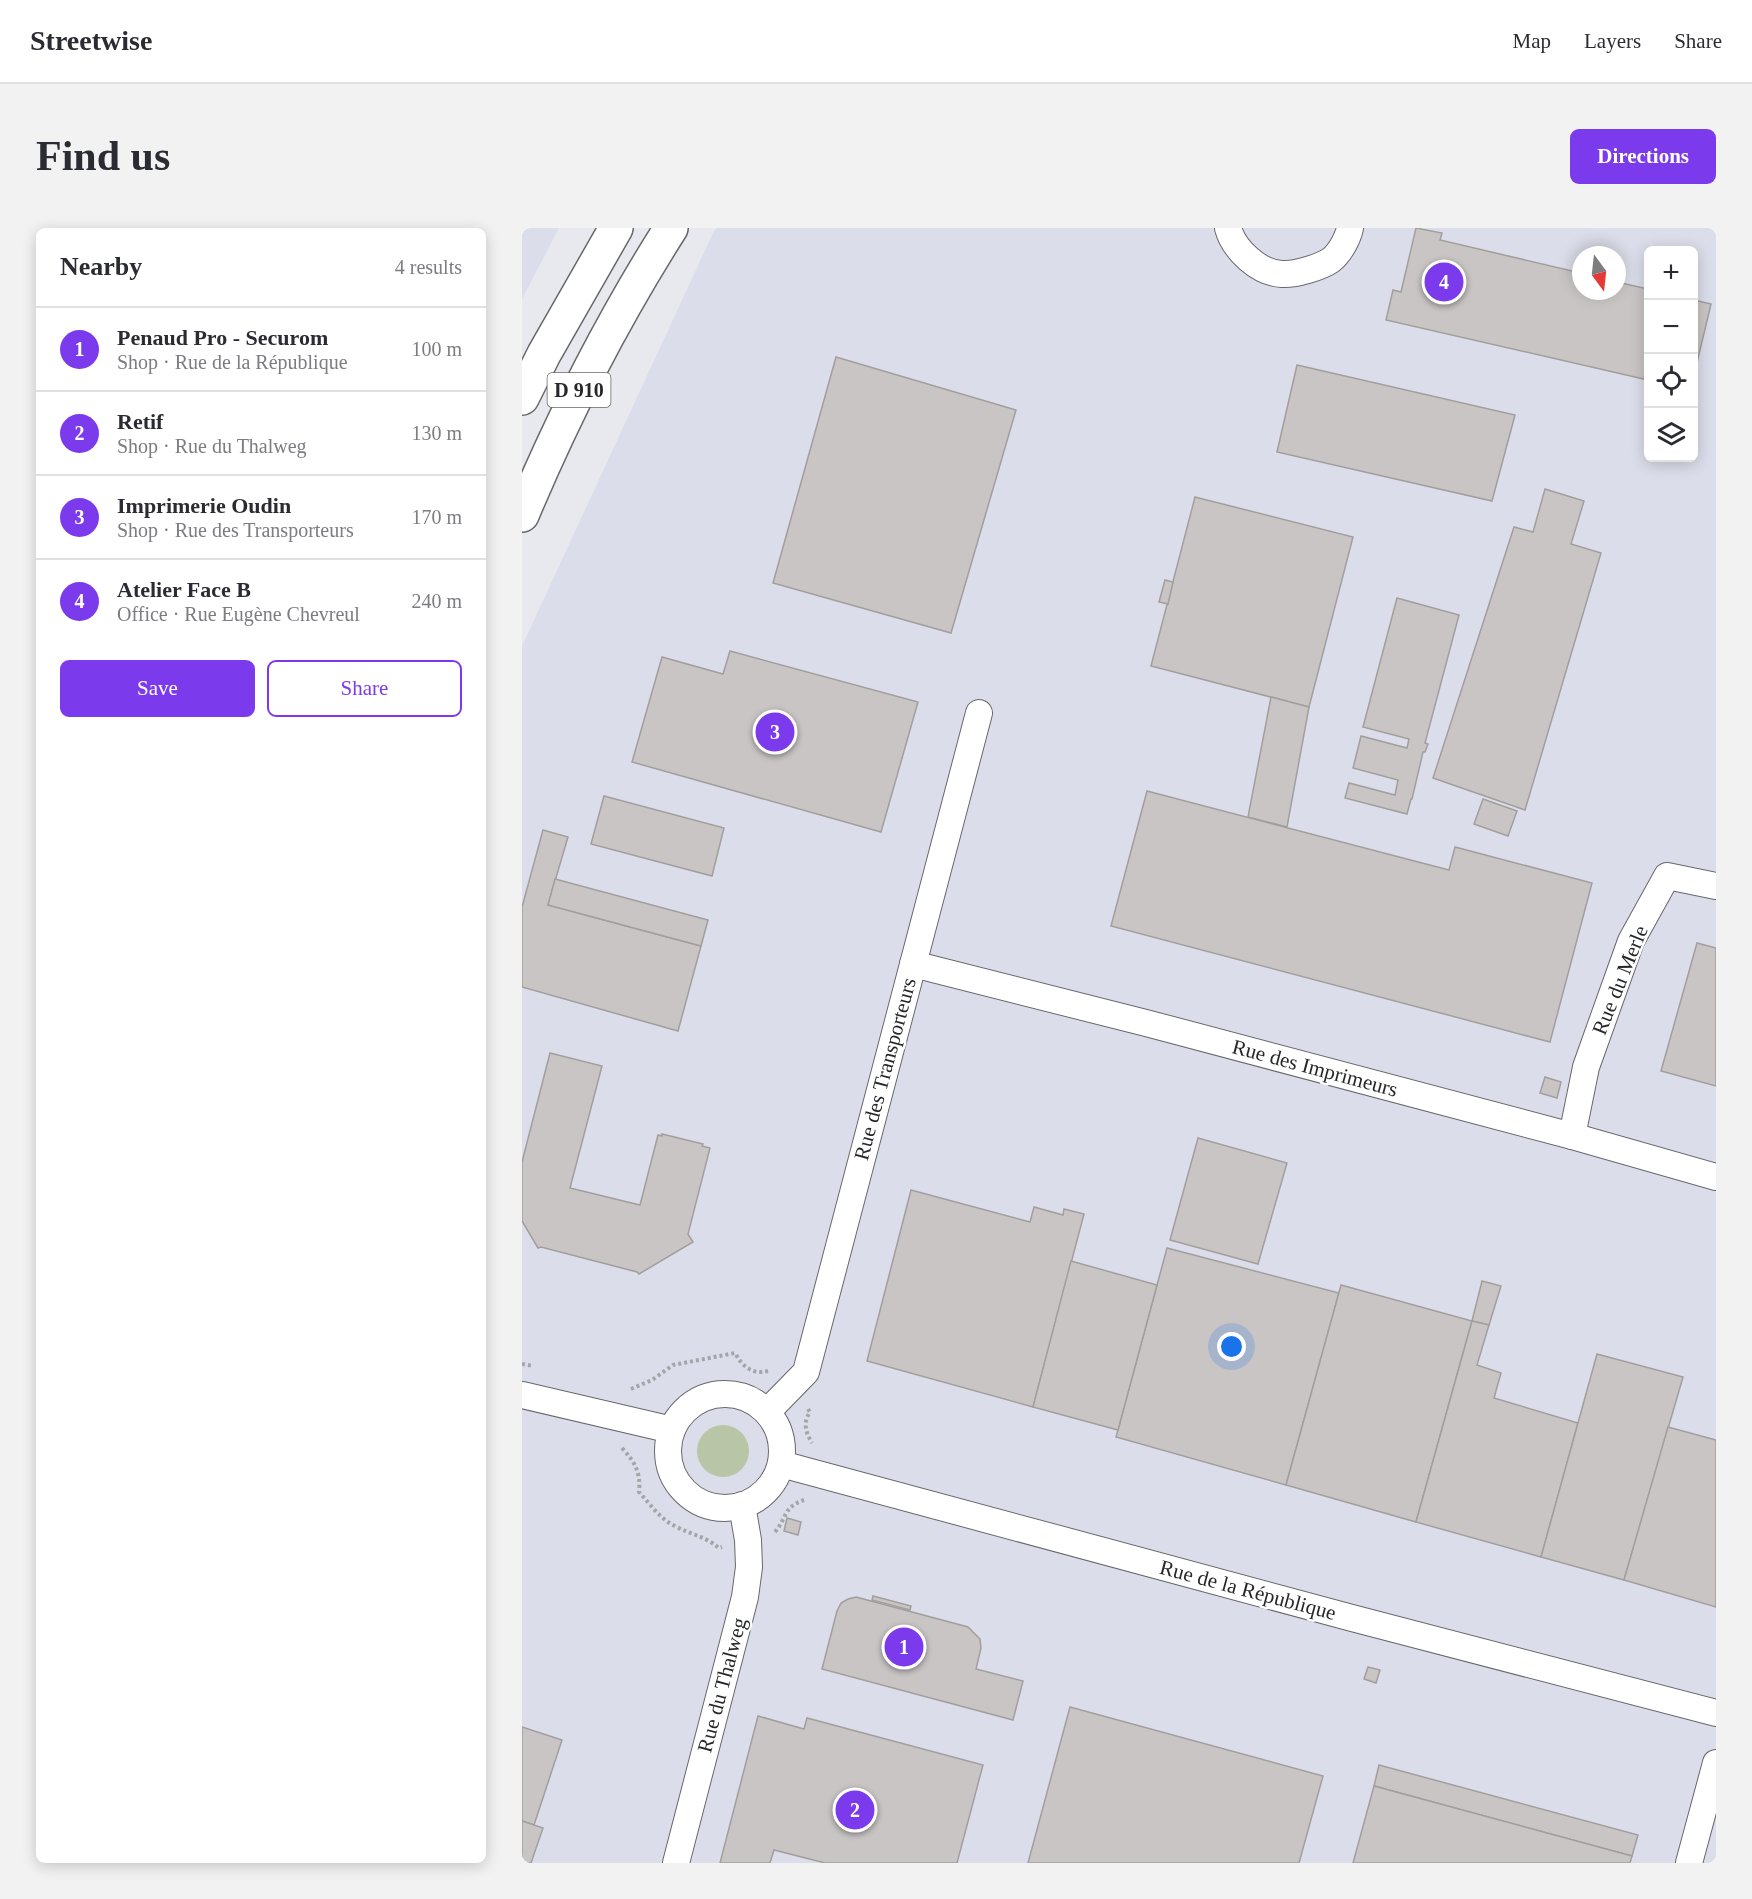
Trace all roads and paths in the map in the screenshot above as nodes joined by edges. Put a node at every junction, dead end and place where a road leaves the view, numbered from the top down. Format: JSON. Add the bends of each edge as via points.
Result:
{"nodes":[{"id":1,"x":616,"y":228,"type":"edge"},
{"id":2,"x":672,"y":228,"type":"edge"},
{"id":3,"x":1227,"y":228,"type":"edge"},
{"id":4,"x":1350,"y":228,"type":"edge"},
{"id":5,"x":522,"y":398,"type":"edge"},
{"id":6,"x":522,"y":515,"type":"edge"},
{"id":7,"x":979,"y":714,"type":"dead end"},
{"id":8,"x":1716,"y":886,"type":"edge"},
{"id":9,"x":913,"y":964,"type":"junction"},
{"id":10,"x":1572,"y":1136,"type":"junction"},
{"id":11,"x":1716,"y":1177,"type":"edge"},
{"id":12,"x":522,"y":1395,"type":"edge"},
{"id":13,"x":768,"y":1411,"type":"junction"},
{"id":14,"x":672,"y":1430,"type":"junction"},
{"id":15,"x":620,"y":1446,"type":"dead end"},
{"id":16,"x":781,"y":1464,"type":"junction"},
{"id":17,"x":742,"y":1505,"type":"junction"},
{"id":18,"x":748,"y":1540,"type":"junction"},
{"id":19,"x":1716,"y":1713,"type":"edge"},
{"id":20,"x":1716,"y":1763,"type":"edge"},
{"id":21,"x":676,"y":1863,"type":"edge"},
{"id":22,"x":1689,"y":1863,"type":"edge"}],
"edges":[{"from":1,"to":5,"type":"main road","number":"D 910"},
{"from":2,"to":6,"type":"main road","number":"D 910","via":[[591,366]]},
{"from":3,"to":4,"type":"street","via":[[1240,251],[1258,266],[1282,274],[1308,270],[1332,259]]},
{"from":7,"to":9,"type":"street","name":"Rue des Transporteurs"},
{"from":8,"to":10,"type":"street","name":"Rue du Merle","via":[[1667,876],[1631,941],[1586,1067]]},
{"from":9,"to":10,"type":"street","name":"Rue des Imprimeurs"},
{"from":9,"to":13,"type":"street","name":"Rue des Transporteurs","via":[[806,1372]]},
{"from":10,"to":11,"type":"street","name":"Rue des Imprimeurs"},
{"from":12,"to":14,"type":"street"},
{"from":13,"to":14,"type":"street","via":[[752,1400],[717,1396],[688,1408]]},
{"from":13,"to":16,"type":"street","via":[[779,1428]]},
{"from":14,"to":17,"type":"street","via":[[667,1448],[671,1467],[688,1496],[722,1507]]},
{"from":15,"to":18,"type":"path","via":[[632,1458],[640,1478],[639,1492],[672,1525],[707,1538],[719,1548]]},
{"from":16,"to":17,"type":"street","via":[[761,1496]]},
{"from":16,"to":19,"type":"street","name":"Rue de la République"},
{"from":17,"to":18,"type":"street","name":"Rue du Thalweg"},
{"from":18,"to":21,"type":"street","name":"Rue du Thalweg","via":[[745,1598]]},
{"from":20,"to":22,"type":"street"}]}
